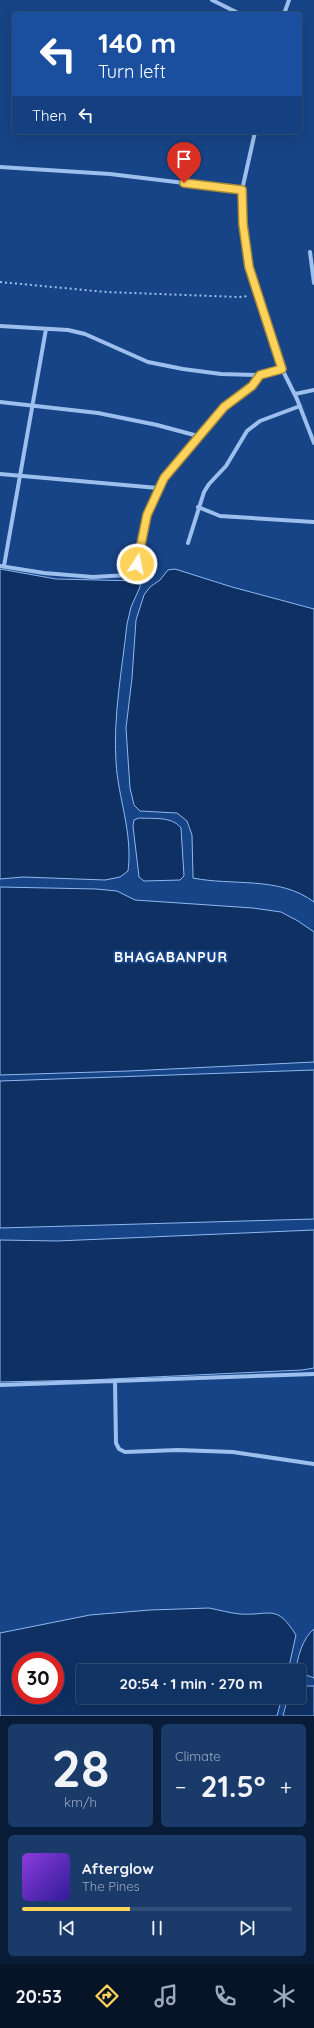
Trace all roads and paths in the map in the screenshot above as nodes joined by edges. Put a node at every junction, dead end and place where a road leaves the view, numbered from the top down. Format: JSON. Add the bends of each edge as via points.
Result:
{"nodes":[{"id":1,"x":212,"y":0,"type":"edge"},
{"id":2,"x":289,"y":0,"type":"edge"},
{"id":3,"x":236,"y":12,"type":"edge"},
{"id":4,"x":285,"y":12,"type":"edge"},
{"id":5,"x":255,"y":134,"type":"edge"},
{"id":6,"x":0,"y":167,"type":"edge"},
{"id":7,"x":242,"y":190,"type":"junction"},
{"id":8,"x":310,"y":252,"type":"dead end"},
{"id":9,"x":0,"y":282,"type":"edge"},
{"id":10,"x":314,"y":283,"type":"edge"},
{"id":11,"x":254,"y":295,"type":"dead end"},
{"id":12,"x":0,"y":326,"type":"edge"},
{"id":13,"x":46,"y":329,"type":"junction"},
{"id":14,"x":282,"y":369,"type":"junction"},
{"id":15,"x":260,"y":375,"type":"junction"},
{"id":16,"x":314,"y":390,"type":"edge"},
{"id":17,"x":295,"y":394,"type":"junction"},
{"id":18,"x":0,"y":402,"type":"edge"},
{"id":19,"x":32,"y":406,"type":"junction"},
{"id":20,"x":300,"y":406,"type":"junction"},
{"id":21,"x":198,"y":436,"type":"junction"},
{"id":22,"x":314,"y":443,"type":"edge"},
{"id":23,"x":0,"y":474,"type":"edge"},
{"id":24,"x":20,"y":476,"type":"junction"},
{"id":25,"x":158,"y":488,"type":"junction"},
{"id":26,"x":198,"y":507,"type":"junction"},
{"id":27,"x":314,"y":522,"type":"edge"},
{"id":28,"x":188,"y":543,"type":"dead end"},
{"id":29,"x":2,"y":566,"type":"edge"},
{"id":30,"x":314,"y":1374,"type":"edge"},
{"id":31,"x":115,"y":1382,"type":"junction"},
{"id":32,"x":0,"y":1385,"type":"edge"},
{"id":33,"x":314,"y":1464,"type":"edge"}],
"edges":[{"from":1,"to":3,"type":"street"},
{"from":2,"to":4,"type":"street"},
{"from":5,"to":7,"type":"street"},
{"from":6,"to":7,"type":"street","via":[[110,174]]},
{"from":7,"to":14,"type":"street","via":[[243,224],[249,267]]},
{"from":8,"to":10,"type":"street"},
{"from":9,"to":11,"type":"path","via":[[106,292],[239,297]]},
{"from":12,"to":13,"type":"street"},
{"from":13,"to":15,"type":"street","via":[[85,334],[148,362],[221,374]]},
{"from":13,"to":19,"type":"street"},
{"from":14,"to":15,"type":"street"},
{"from":14,"to":17,"type":"street"},
{"from":15,"to":21,"type":"street","via":[[252,386],[224,407]]},
{"from":16,"to":17,"type":"street"},
{"from":17,"to":20,"type":"street"},
{"from":18,"to":19,"type":"street"},
{"from":19,"to":21,"type":"street","via":[[121,417]]},
{"from":19,"to":24,"type":"street"},
{"from":20,"to":22,"type":"street"},
{"from":20,"to":26,"type":"street","via":[[252,425],[226,466],[209,484]]},
{"from":21,"to":25,"type":"street","via":[[169,470]]},
{"from":23,"to":24,"type":"street"},
{"from":24,"to":25,"type":"street"},
{"from":24,"to":29,"type":"street"},
{"from":25,"to":29,"type":"street","via":[[147,515],[137,564],[134,571],[128,575],[93,577]]},
{"from":26,"to":27,"type":"street","via":[[220,516]]},
{"from":26,"to":28,"type":"street"},
{"from":30,"to":31,"type":"street"},
{"from":31,"to":32,"type":"street"},
{"from":31,"to":33,"type":"street","via":[[116,1443],[119,1449],[125,1452],[227,1451]]}]}
